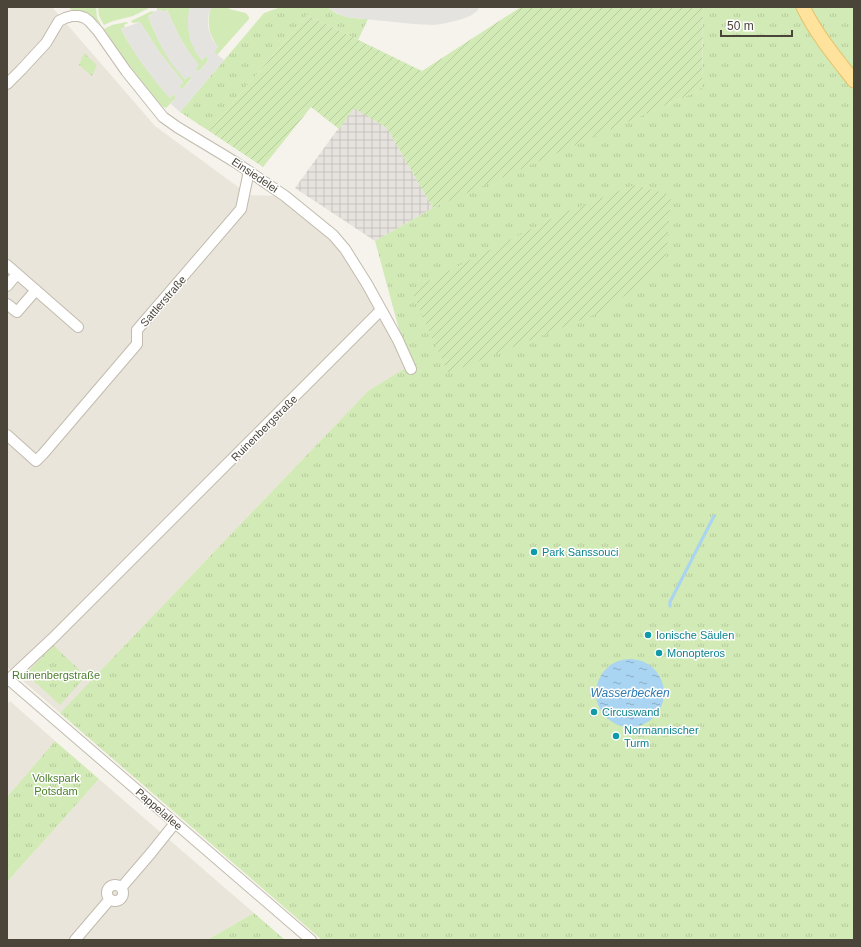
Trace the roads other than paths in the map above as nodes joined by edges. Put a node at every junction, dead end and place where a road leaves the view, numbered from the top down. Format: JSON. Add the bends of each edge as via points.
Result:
{"nodes":[{"id":1,"x":65,"y":7,"type":"edge"},
{"id":2,"x":804,"y":7,"type":"edge"},
{"id":3,"x":66,"y":18,"type":"junction"},
{"id":4,"x":854,"y":81,"type":"edge"},
{"id":5,"x":7,"y":84,"type":"edge"},
{"id":6,"x":249,"y":171,"type":"junction"},
{"id":7,"x":7,"y":265,"type":"edge"},
{"id":8,"x":17,"y":274,"type":"junction"},
{"id":9,"x":7,"y":286,"type":"edge"},
{"id":10,"x":36,"y":290,"type":"junction"},
{"id":11,"x":7,"y":304,"type":"edge"},
{"id":12,"x":381,"y":310,"type":"junction"},
{"id":13,"x":78,"y":327,"type":"dead end"},
{"id":14,"x":411,"y":369,"type":"dead end"},
{"id":15,"x":7,"y":435,"type":"edge"},
{"id":16,"x":8,"y":680,"type":"edge"},
{"id":17,"x":175,"y":823,"type":"junction"},
{"id":18,"x":75,"y":940,"type":"edge"},
{"id":19,"x":311,"y":940,"type":"edge"}],
"edges":[{"from":1,"to":3,"type":"street"},
{"from":2,"to":4,"type":"main road","via":[[821,36]]},
{"from":3,"to":5,"type":"street","via":[[59,21],[46,42]]},
{"from":3,"to":6,"type":"street","name":"Einsiedelei","via":[[79,16],[90,21],[126,71],[164,117],[177,128]]},
{"from":6,"to":12,"type":"street","name":"Einsiedelei","via":[[333,235],[345,249]]},
{"from":6,"to":15,"type":"street","name":"Sattlerstraße","via":[[241,209],[137,330],[137,344],[43,454],[36,461]]},
{"from":7,"to":8,"type":"street"},
{"from":8,"to":9,"type":"street"},
{"from":8,"to":10,"type":"street"},
{"from":10,"to":11,"type":"street","via":[[17,312]]},
{"from":10,"to":13,"type":"street"},
{"from":12,"to":14,"type":"street","name":"Einsiedelei"},
{"from":12,"to":16,"type":"street","name":"Ruinenbergstraße"},
{"from":16,"to":17,"type":"street","name":"Pappelallee"},
{"from":17,"to":18,"type":"street","via":[[121,888],[118,885],[110,887],[107,891],[110,899]]},
{"from":17,"to":19,"type":"street","name":"Pappelallee"}]}
